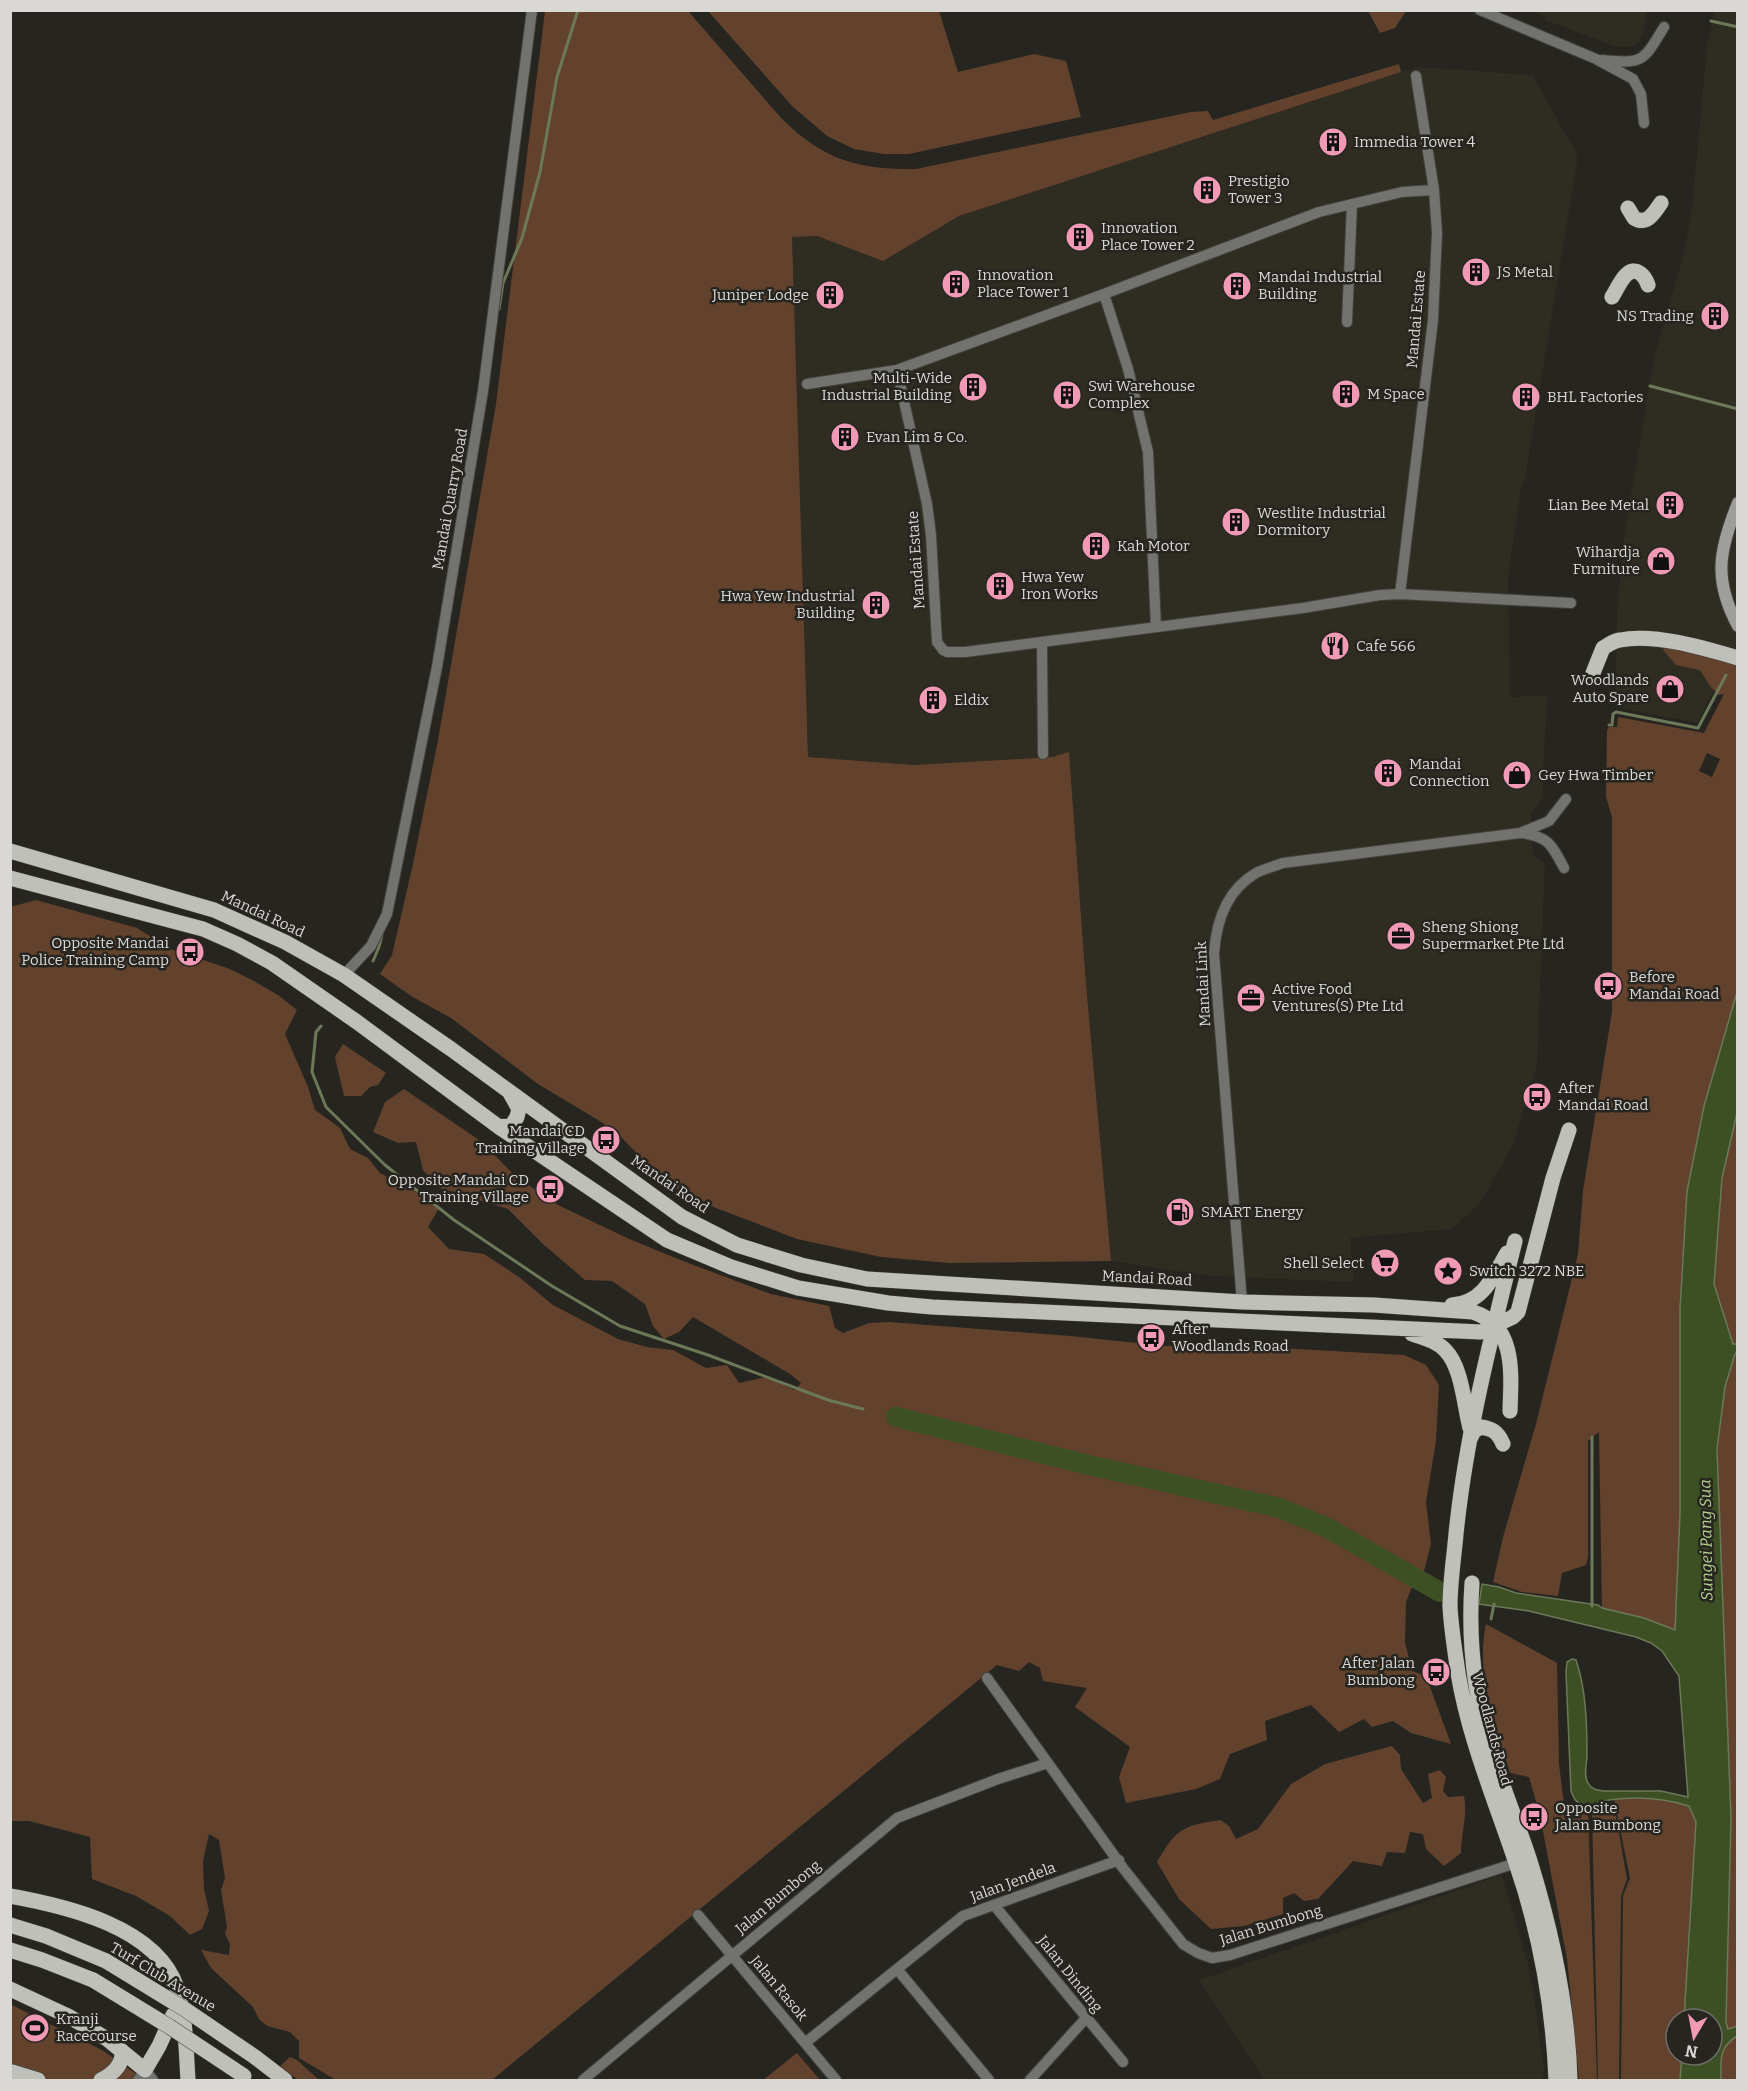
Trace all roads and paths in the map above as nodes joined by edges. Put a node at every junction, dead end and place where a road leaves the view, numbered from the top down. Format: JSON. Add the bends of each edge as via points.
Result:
{"nodes":[{"id":1,"x":532,"y":10,"type":"edge"},
{"id":2,"x":1480,"y":10,"type":"edge"},
{"id":3,"x":1664,"y":27,"type":"dead end"},
{"id":4,"x":1596,"y":59,"type":"junction"},
{"id":5,"x":1416,"y":76,"type":"dead end"},
{"id":6,"x":1644,"y":123,"type":"dead end"},
{"id":7,"x":1434,"y":190,"type":"junction"},
{"id":8,"x":1661,"y":203,"type":"dead end"},
{"id":9,"x":1352,"y":204,"type":"junction"},
{"id":10,"x":1628,"y":208,"type":"dead end"},
{"id":11,"x":1648,"y":285,"type":"dead end"},
{"id":12,"x":1104,"y":294,"type":"junction"},
{"id":13,"x":1612,"y":297,"type":"dead end"},
{"id":14,"x":1347,"y":322,"type":"dead end"},
{"id":15,"x":897,"y":370,"type":"junction"},
{"id":16,"x":807,"y":384,"type":"dead end"},
{"id":17,"x":1737,"y":503,"type":"edge"},
{"id":18,"x":1400,"y":594,"type":"junction"},
{"id":19,"x":1571,"y":603,"type":"dead end"},
{"id":20,"x":1737,"y":626,"type":"edge"},
{"id":21,"x":1156,"y":627,"type":"junction"},
{"id":22,"x":1042,"y":643,"type":"junction"},
{"id":23,"x":1737,"y":658,"type":"edge"},
{"id":24,"x":1593,"y":673,"type":"dead end"},
{"id":25,"x":1044,"y":754,"type":"dead end"},
{"id":26,"x":1566,"y":799,"type":"dead end"},
{"id":27,"x":1520,"y":833,"type":"junction"},
{"id":28,"x":10,"y":852,"type":"edge"},
{"id":29,"x":1564,"y":868,"type":"dead end"},
{"id":30,"x":10,"y":878,"type":"edge"},
{"id":31,"x":344,"y":975,"type":"junction"},
{"id":32,"x":508,"y":1091,"type":"junction"},
{"id":33,"x":498,"y":1127,"type":"junction"},
{"id":34,"x":1569,"y":1130,"type":"dead end"},
{"id":35,"x":1508,"y":1269,"type":"junction"},
{"id":36,"x":1022,"y":1289,"type":"junction"},
{"id":37,"x":1242,"y":1302,"type":"junction"},
{"id":38,"x":1468,"y":1302,"type":"junction"},
{"id":39,"x":1422,"y":1307,"type":"junction"},
{"id":40,"x":1041,"y":1312,"type":"junction"},
{"id":41,"x":1494,"y":1326,"type":"junction"},
{"id":42,"x":1397,"y":1328,"type":"junction"},
{"id":43,"x":1510,"y":1411,"type":"dead end"},
{"id":44,"x":1470,"y":1437,"type":"junction"},
{"id":45,"x":1503,"y":1444,"type":"dead end"},
{"id":46,"x":1472,"y":1583,"type":"dead end"},
{"id":47,"x":987,"y":1678,"type":"dead end"},
{"id":48,"x":1048,"y":1763,"type":"junction"},
{"id":49,"x":1119,"y":1860,"type":"junction"},
{"id":50,"x":1516,"y":1863,"type":"junction"},
{"id":51,"x":10,"y":1896,"type":"edge"},
{"id":52,"x":994,"y":1905,"type":"junction"},
{"id":53,"x":698,"y":1915,"type":"dead end"},
{"id":54,"x":10,"y":1925,"type":"edge"},
{"id":55,"x":10,"y":1950,"type":"edge"},
{"id":56,"x":731,"y":1955,"type":"junction"},
{"id":57,"x":897,"y":1968,"type":"junction"},
{"id":58,"x":177,"y":1988,"type":"junction"},
{"id":59,"x":10,"y":1989,"type":"edge"},
{"id":60,"x":1086,"y":2018,"type":"junction"},
{"id":61,"x":806,"y":2043,"type":"junction"},
{"id":62,"x":122,"y":2051,"type":"junction"},
{"id":63,"x":1123,"y":2062,"type":"dead end"},
{"id":64,"x":15,"y":2074,"type":"edge"},
{"id":65,"x":145,"y":2077,"type":"edge"},
{"id":66,"x":247,"y":2078,"type":"edge"},
{"id":67,"x":38,"y":2080,"type":"edge"},
{"id":68,"x":101,"y":2080,"type":"edge"},
{"id":69,"x":188,"y":2080,"type":"edge"},
{"id":70,"x":285,"y":2080,"type":"edge"},
{"id":71,"x":583,"y":2080,"type":"edge"},
{"id":72,"x":836,"y":2080,"type":"edge"},
{"id":73,"x":989,"y":2080,"type":"edge"},
{"id":74,"x":1030,"y":2080,"type":"edge"},
{"id":75,"x":1556,"y":2080,"type":"edge"},
{"id":76,"x":1570,"y":2080,"type":"edge"}],
"edges":[{"from":1,"to":31,"type":"street","name":"Mandai Quarry Road","via":[[483,391],[437,667],[387,914],[371,946]]},
{"from":2,"to":4,"type":"street"},
{"from":3,"to":4,"type":"street","via":[[1648,54],[1638,60]]},
{"from":4,"to":6,"type":"street","via":[[1633,79],[1641,94]]},
{"from":5,"to":7,"type":"street","name":"Mandai Estate"},
{"from":7,"to":9,"type":"street","via":[[1402,192]]},
{"from":7,"to":18,"type":"street","name":"Mandai Estate","via":[[1437,233],[1433,320]]},
{"from":8,"to":10,"type":"main road","via":[[1644,220],[1634,218]]},
{"from":9,"to":12,"type":"street","via":[[1291,222]]},
{"from":9,"to":14,"type":"street"},
{"from":11,"to":13,"type":"main road","via":[[1642,273],[1631,272]]},
{"from":12,"to":15,"type":"street"},
{"from":12,"to":21,"type":"street","via":[[1148,452]]},
{"from":15,"to":16,"type":"street"},
{"from":15,"to":22,"type":"street","name":"Mandai Estate","via":[[927,504],[937,642],[943,650],[958,653]]},
{"from":17,"to":20,"type":"street","via":[[1725,534],[1721,563],[1724,592]]},
{"from":18,"to":19,"type":"street","name":"Mandai Estate"},
{"from":18,"to":21,"type":"street","name":"Mandai Estate"},
{"from":21,"to":22,"type":"street","name":"Mandai Estate"},
{"from":22,"to":25,"type":"street"},
{"from":23,"to":24,"type":"main road","via":[[1678,643],[1620,639],[1603,648]]},
{"from":26,"to":27,"type":"street","name":"Mandai Link","via":[[1549,821]]},
{"from":27,"to":29,"type":"street","name":"Mandai Link","via":[[1549,842]]},
{"from":27,"to":37,"type":"street","name":"Mandai Link","via":[[1283,863],[1257,873],[1227,903],[1215,933],[1214,954]]},
{"from":28,"to":31,"type":"main road","name":"Mandai Road","via":[[214,910],[285,942]]},
{"from":30,"to":33,"type":"main road","via":[[203,930],[237,944],[272,963],[357,1022]]},
{"from":31,"to":32,"type":"main road","name":"Mandai Road"},
{"from":32,"to":33,"type":"main road","via":[[519,1109],[517,1117],[512,1125]]},
{"from":32,"to":36,"type":"main road","name":"Mandai Road","via":[[682,1217],[737,1245],[801,1265],[867,1279]]},
{"from":33,"to":40,"type":"main road","via":[[667,1240],[731,1267],[798,1288],[888,1303]]},
{"from":34,"to":41,"type":"main road","via":[[1521,1305],[1513,1317]]},
{"from":35,"to":38,"type":"main road","via":[[1494,1290]]},
{"from":35,"to":38,"type":"main road","name":"Woodlands Road","via":[[1515,1241],[1489,1286]]},
{"from":35,"to":41,"type":"main road","name":"Woodlands Road"},
{"from":36,"to":37,"type":"main road","name":"Mandai Road"},
{"from":36,"to":40,"type":"main road","via":[[1024,1302]]},
{"from":37,"to":39,"type":"main road","name":"Mandai Road"},
{"from":38,"to":39,"type":"main road"},
{"from":39,"to":41,"type":"main road","via":[[1473,1312],[1483,1315]]},
{"from":40,"to":42,"type":"main road"},
{"from":41,"to":42,"type":"main road","via":[[1481,1332]]},
{"from":41,"to":43,"type":"main road","via":[[1505,1340],[1511,1361]]},
{"from":41,"to":44,"type":"main road","name":"Woodlands Road"},
{"from":42,"to":44,"type":"main road","via":[[1429,1339],[1447,1351],[1460,1380]]},
{"from":44,"to":45,"type":"main road","via":[[1481,1427],[1494,1430]]},
{"from":44,"to":50,"type":"main road","name":"Woodlands Road","via":[[1460,1492],[1450,1605],[1469,1724]]},
{"from":46,"to":76,"type":"main road","name":"Woodlands Road","via":[[1472,1666],[1493,1756],[1530,1859],[1554,1951],[1566,2023]]},
{"from":47,"to":48,"type":"street","name":"Jalan Bumbong"},
{"from":48,"to":49,"type":"street","name":"Jalan Bumbong"},
{"from":48,"to":56,"type":"street","name":"Jalan Bumbong","via":[[897,1818]]},
{"from":49,"to":50,"type":"street","name":"Jalan Bumbong","via":[[1183,1944],[1212,1958]]},
{"from":49,"to":52,"type":"street","name":"Jalan Jendela"},
{"from":50,"to":75,"type":"main road","name":"Woodlands Road","via":[[1541,1955]]},
{"from":51,"to":58,"type":"main road","via":[[84,1915],[138,1938],[162,1961]]},
{"from":52,"to":57,"type":"street","name":"Jalan Jendela","via":[[963,1916]]},
{"from":52,"to":60,"type":"street","name":"Jalan Dinding"},
{"from":53,"to":56,"type":"street","name":"Jalan Rasok"},
{"from":54,"to":70,"type":"main road","name":"Turf Club Avenue","bridge":true,"via":[[106,1961],[183,2008]]},
{"from":55,"to":66,"type":"main road","bridge":true,"via":[[93,1980]]},
{"from":56,"to":61,"type":"street","name":"Jalan Rasok"},
{"from":56,"to":71,"type":"street","name":"Jalan Bumbong"},
{"from":57,"to":61,"type":"street","name":"Jalan Jendela"},
{"from":57,"to":73,"type":"street"},
{"from":58,"to":65,"type":"main road","via":[[173,2018]]},
{"from":58,"to":69,"type":"main road"},
{"from":59,"to":62,"type":"main road","via":[[68,2016]]},
{"from":60,"to":63,"type":"street","name":"Jalan Dinding"},
{"from":60,"to":74,"type":"street"},
{"from":61,"to":72,"type":"street","name":"Jalan Rasok"},
{"from":62,"to":65,"type":"main road"},
{"from":62,"to":68,"type":"main road","via":[[116,2070]]},
{"from":64,"to":67,"type":"main road"}]}
